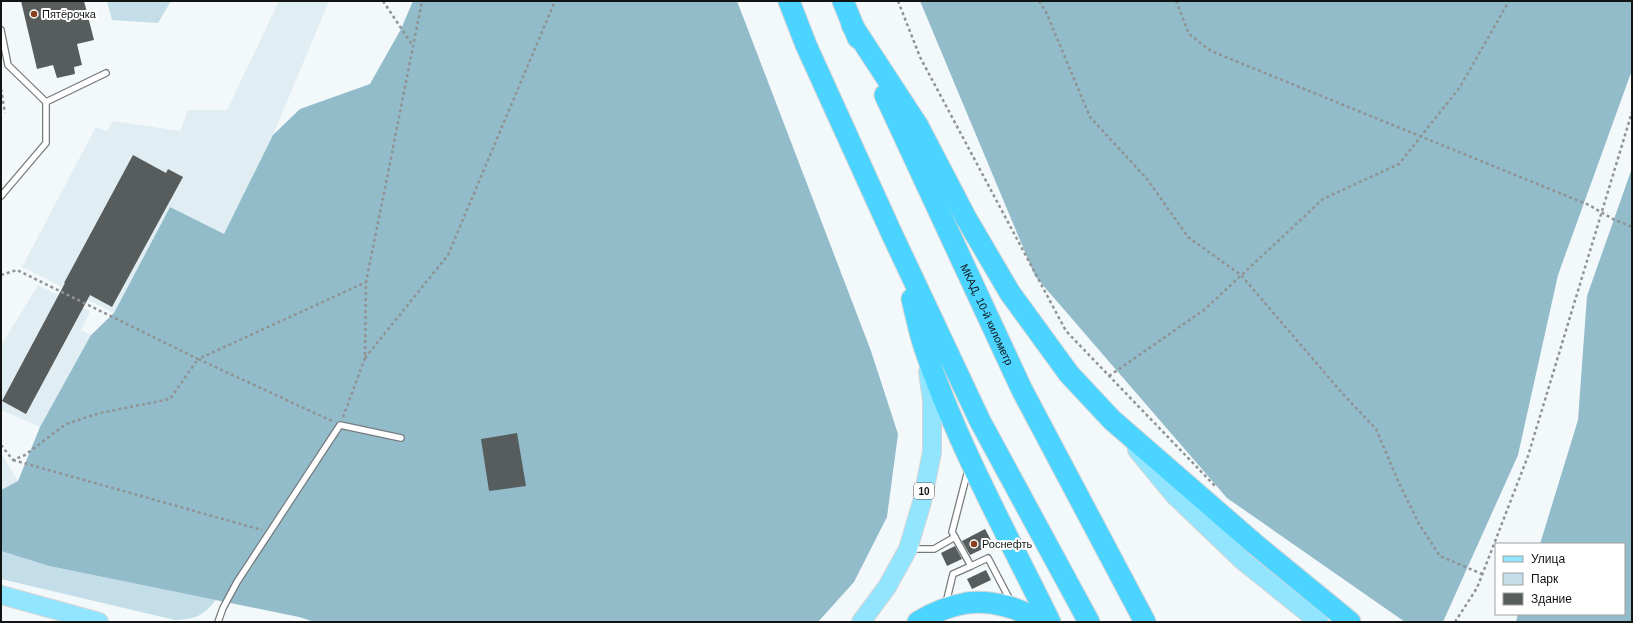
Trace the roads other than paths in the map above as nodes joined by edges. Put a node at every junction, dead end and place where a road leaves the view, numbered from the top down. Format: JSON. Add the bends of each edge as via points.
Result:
{"nodes":[{"id":1,"x":788,"y":1,"type":"edge"},
{"id":2,"x":843,"y":1,"type":"edge"},
{"id":3,"x":852,"y":25,"type":"junction"},
{"id":4,"x":1,"y":30,"type":"edge"},
{"id":5,"x":106,"y":73,"type":"dead end"},
{"id":6,"x":46,"y":102,"type":"junction"},
{"id":7,"x":1,"y":196,"type":"edge"},
{"id":8,"x":891,"y":232,"type":"junction"},
{"id":9,"x":924,"y":345,"type":"junction"},
{"id":10,"x":1112,"y":420,"type":"junction"},
{"id":11,"x":401,"y":438,"type":"dead end"},
{"id":12,"x":970,"y":460,"type":"junction"},
{"id":13,"x":955,"y":537,"type":"junction"},
{"id":14,"x":908,"y":549,"type":"junction"},
{"id":15,"x":971,"y":566,"type":"junction"},
{"id":16,"x":1127,"y":590,"type":"junction"},
{"id":17,"x":1,"y":595,"type":"edge"},
{"id":18,"x":944,"y":610,"type":"junction"},
{"id":19,"x":1016,"y":610,"type":"junction"},
{"id":20,"x":99,"y":622,"type":"edge"},
{"id":21,"x":218,"y":622,"type":"edge"},
{"id":22,"x":861,"y":622,"type":"edge"},
{"id":23,"x":918,"y":622,"type":"edge"},
{"id":24,"x":1038,"y":622,"type":"edge"},
{"id":25,"x":1050,"y":622,"type":"edge"},
{"id":26,"x":1088,"y":622,"type":"edge"},
{"id":27,"x":1145,"y":622,"type":"edge"},
{"id":28,"x":1151,"y":622,"type":"edge"},
{"id":29,"x":1319,"y":622,"type":"edge"},
{"id":30,"x":1350,"y":622,"type":"edge"}],
"edges":[{"from":1,"to":8,"type":"highway"},
{"from":2,"to":3,"type":"highway","name":"МКАД, 10-й километр"},
{"from":3,"to":10,"type":"highway","via":[[918,126],[966,218],[1010,293],[1069,374]]},
{"from":3,"to":16,"type":"highway","name":"МКАД, 10-й километр","via":[[1022,390]]},
{"from":4,"to":6,"type":"lane","via":[[8,65]]},
{"from":5,"to":6,"type":"lane"},
{"from":6,"to":7,"type":"lane","via":[[46,143]]},
{"from":8,"to":9,"type":"highway","number":"10"},
{"from":8,"to":26,"type":"highway","via":[[980,421]]},
{"from":9,"to":12,"type":"highway"},
{"from":9,"to":14,"type":"main road","number":"10","via":[[932,400],[932,452],[922,502]]},
{"from":10,"to":29,"type":"main road","via":[[1174,495],[1243,561]]},
{"from":10,"to":30,"type":"highway","via":[[1256,545]]},
{"from":11,"to":21,"type":"lane","via":[[340,425],[238,582]]},
{"from":12,"to":13,"type":"lane","via":[[952,532]]},
{"from":12,"to":25,"type":"highway"},
{"from":13,"to":14,"type":"lane","via":[[934,549]]},
{"from":13,"to":15,"type":"lane"},
{"from":14,"to":22,"type":"main road","number":"10","via":[[887,587]]},
{"from":15,"to":18,"type":"lane","via":[[953,574]]},
{"from":15,"to":19,"type":"lane","via":[[988,558]]},
{"from":16,"to":27,"type":"highway","name":"МКАД, 10-й километр"},
{"from":16,"to":28,"type":"main road"},
{"from":17,"to":20,"type":"main road"},
{"from":18,"to":19,"type":"highway","via":[[968,603],[998,604]]},
{"from":18,"to":23,"type":"highway"},
{"from":19,"to":24,"type":"highway"}]}
